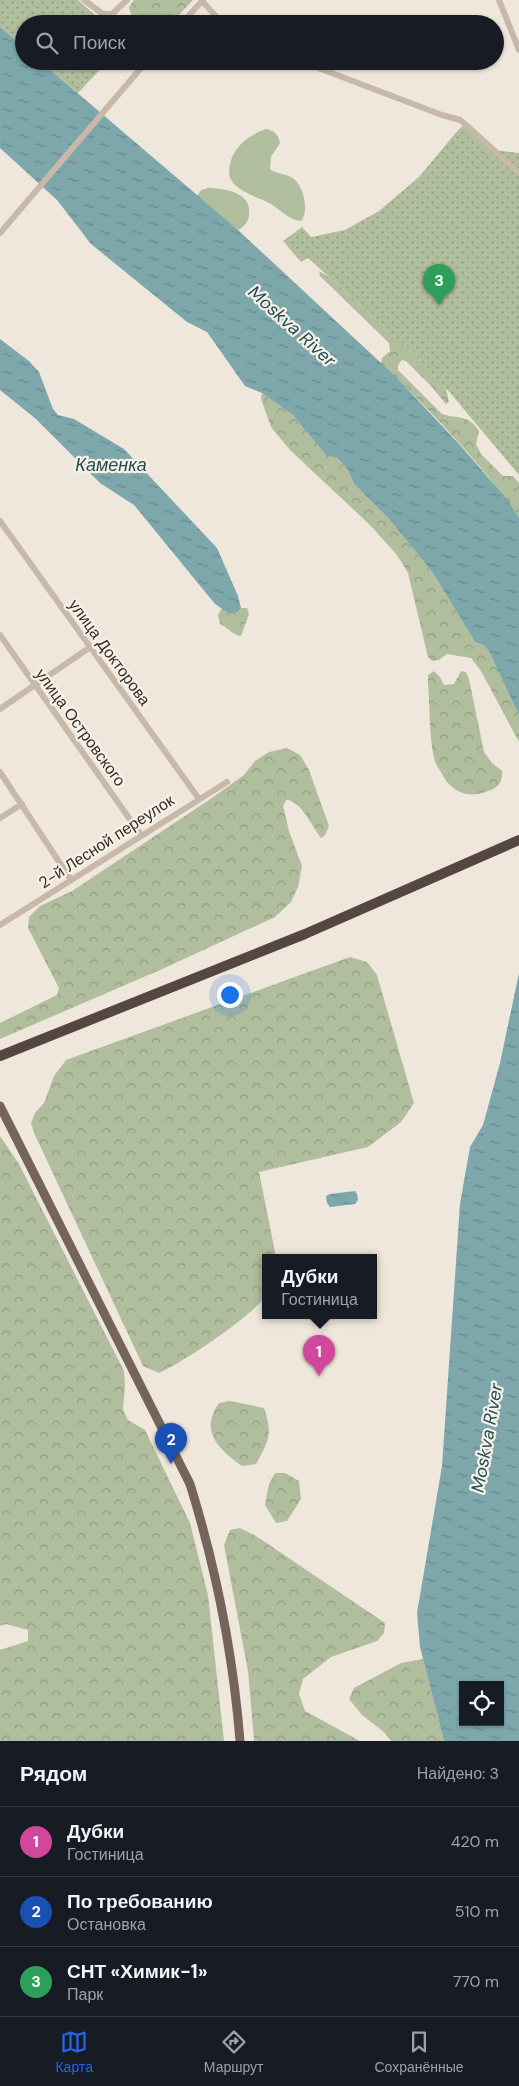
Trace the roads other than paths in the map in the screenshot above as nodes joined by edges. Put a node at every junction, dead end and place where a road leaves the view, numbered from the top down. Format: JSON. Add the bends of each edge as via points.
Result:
{"nodes":[{"id":1,"x":84,"y":0,"type":"edge"},
{"id":2,"x":127,"y":0,"type":"edge"},
{"id":3,"x":499,"y":0,"type":"edge"},
{"id":4,"x":203,"y":1,"type":"edge"},
{"id":5,"x":190,"y":15,"type":"edge"},
{"id":6,"x":215,"y":15,"type":"edge"},
{"id":7,"x":519,"y":50,"type":"edge"},
{"id":8,"x":140,"y":70,"type":"edge"},
{"id":9,"x":324,"y":70,"type":"edge"},
{"id":10,"x":519,"y":173,"type":"edge"},
{"id":11,"x":0,"y":233,"type":"edge"},
{"id":12,"x":0,"y":521,"type":"edge"},
{"id":13,"x":0,"y":635,"type":"edge"},
{"id":14,"x":89,"y":648,"type":"junction"},
{"id":15,"x":35,"y":686,"type":"junction"},
{"id":16,"x":0,"y":709,"type":"edge"},
{"id":17,"x":0,"y":772,"type":"edge"},
{"id":18,"x":227,"y":782,"type":"dead end"},
{"id":19,"x":198,"y":798,"type":"junction"},
{"id":20,"x":22,"y":804,"type":"junction"},
{"id":21,"x":0,"y":818,"type":"edge"},
{"id":22,"x":141,"y":834,"type":"junction"},
{"id":23,"x":519,"y":840,"type":"edge"},
{"id":24,"x":71,"y":880,"type":"junction"},
{"id":25,"x":0,"y":925,"type":"edge"},
{"id":26,"x":0,"y":1056,"type":"edge"},
{"id":27,"x":0,"y":1106,"type":"edge"},
{"id":28,"x":240,"y":1741,"type":"edge"}],
"edges":[{"from":1,"to":2,"type":"street","via":[[103,14],[112,14]]},
{"from":3,"to":7,"type":"street"},
{"from":4,"to":5,"type":"street"},
{"from":4,"to":6,"type":"street"},
{"from":8,"to":11,"type":"street"},
{"from":9,"to":10,"type":"street","via":[[460,120]]},
{"from":12,"to":14,"type":"street","name":"улица Докторова"},
{"from":13,"to":15,"type":"street","name":"улица Островского"},
{"from":14,"to":15,"type":"street"},
{"from":14,"to":19,"type":"street","name":"улица Докторова"},
{"from":15,"to":16,"type":"street"},
{"from":15,"to":22,"type":"street","name":"улица Островского"},
{"from":17,"to":20,"type":"street"},
{"from":18,"to":19,"type":"street","name":"2-й Лесной переулок"},
{"from":19,"to":22,"type":"street","name":"2-й Лесной переулок"},
{"from":20,"to":21,"type":"street"},
{"from":20,"to":24,"type":"street"},
{"from":22,"to":24,"type":"street","name":"2-й Лесной переулок"},
{"from":23,"to":26,"type":"highway","via":[[305,934]]},
{"from":24,"to":25,"type":"street","name":"2-й Лесной переулок"},
{"from":27,"to":28,"type":"main road","via":[[190,1484],[223,1614],[235,1684]]}]}
